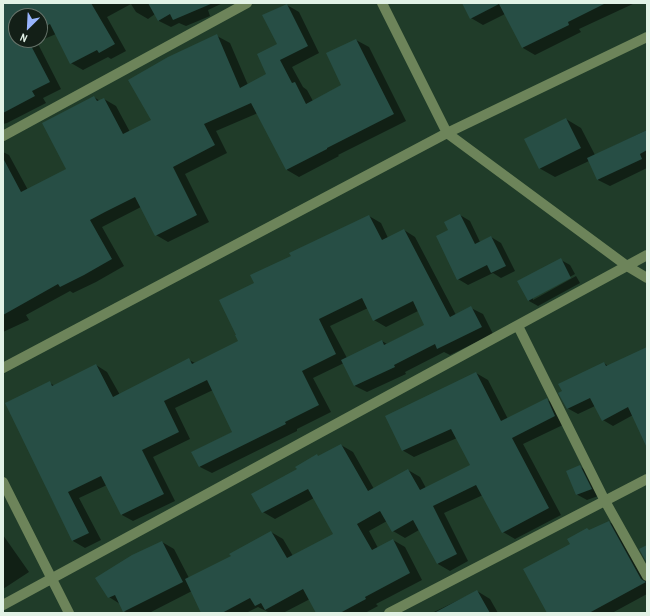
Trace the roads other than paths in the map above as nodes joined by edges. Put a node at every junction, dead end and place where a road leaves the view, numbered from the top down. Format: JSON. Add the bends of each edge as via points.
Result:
{"nodes":[{"id":1,"x":246,"y":3,"type":"edge"},
{"id":2,"x":382,"y":3,"type":"edge"},
{"id":3,"x":647,"y":38,"type":"edge"},
{"id":4,"x":447,"y":133,"type":"junction"},
{"id":5,"x":3,"y":136,"type":"edge"},
{"id":6,"x":647,"y":255,"type":"edge"},
{"id":7,"x":627,"y":266,"type":"junction"},
{"id":8,"x":647,"y":278,"type":"edge"},
{"id":9,"x":518,"y":326,"type":"junction"},
{"id":10,"x":3,"y":368,"type":"edge"},
{"id":11,"x":647,"y":479,"type":"edge"},
{"id":12,"x":3,"y":482,"type":"edge"},
{"id":13,"x":605,"y":501,"type":"junction"},
{"id":14,"x":647,"y":576,"type":"edge"},
{"id":15,"x":52,"y":579,"type":"junction"},
{"id":16,"x":3,"y":605,"type":"edge"},
{"id":17,"x":69,"y":613,"type":"edge"},
{"id":18,"x":389,"y":613,"type":"edge"}],
"edges":[{"from":1,"to":5,"type":"street"},
{"from":2,"to":4,"type":"street"},
{"from":3,"to":4,"type":"street"},
{"from":4,"to":7,"type":"street"},
{"from":4,"to":10,"type":"street"},
{"from":6,"to":7,"type":"street"},
{"from":7,"to":8,"type":"street"},
{"from":7,"to":9,"type":"street"},
{"from":9,"to":13,"type":"street"},
{"from":9,"to":15,"type":"street"},
{"from":11,"to":13,"type":"street"},
{"from":12,"to":15,"type":"street"},
{"from":13,"to":14,"type":"street"},
{"from":13,"to":18,"type":"street"},
{"from":15,"to":16,"type":"street"},
{"from":15,"to":17,"type":"street"}]}
